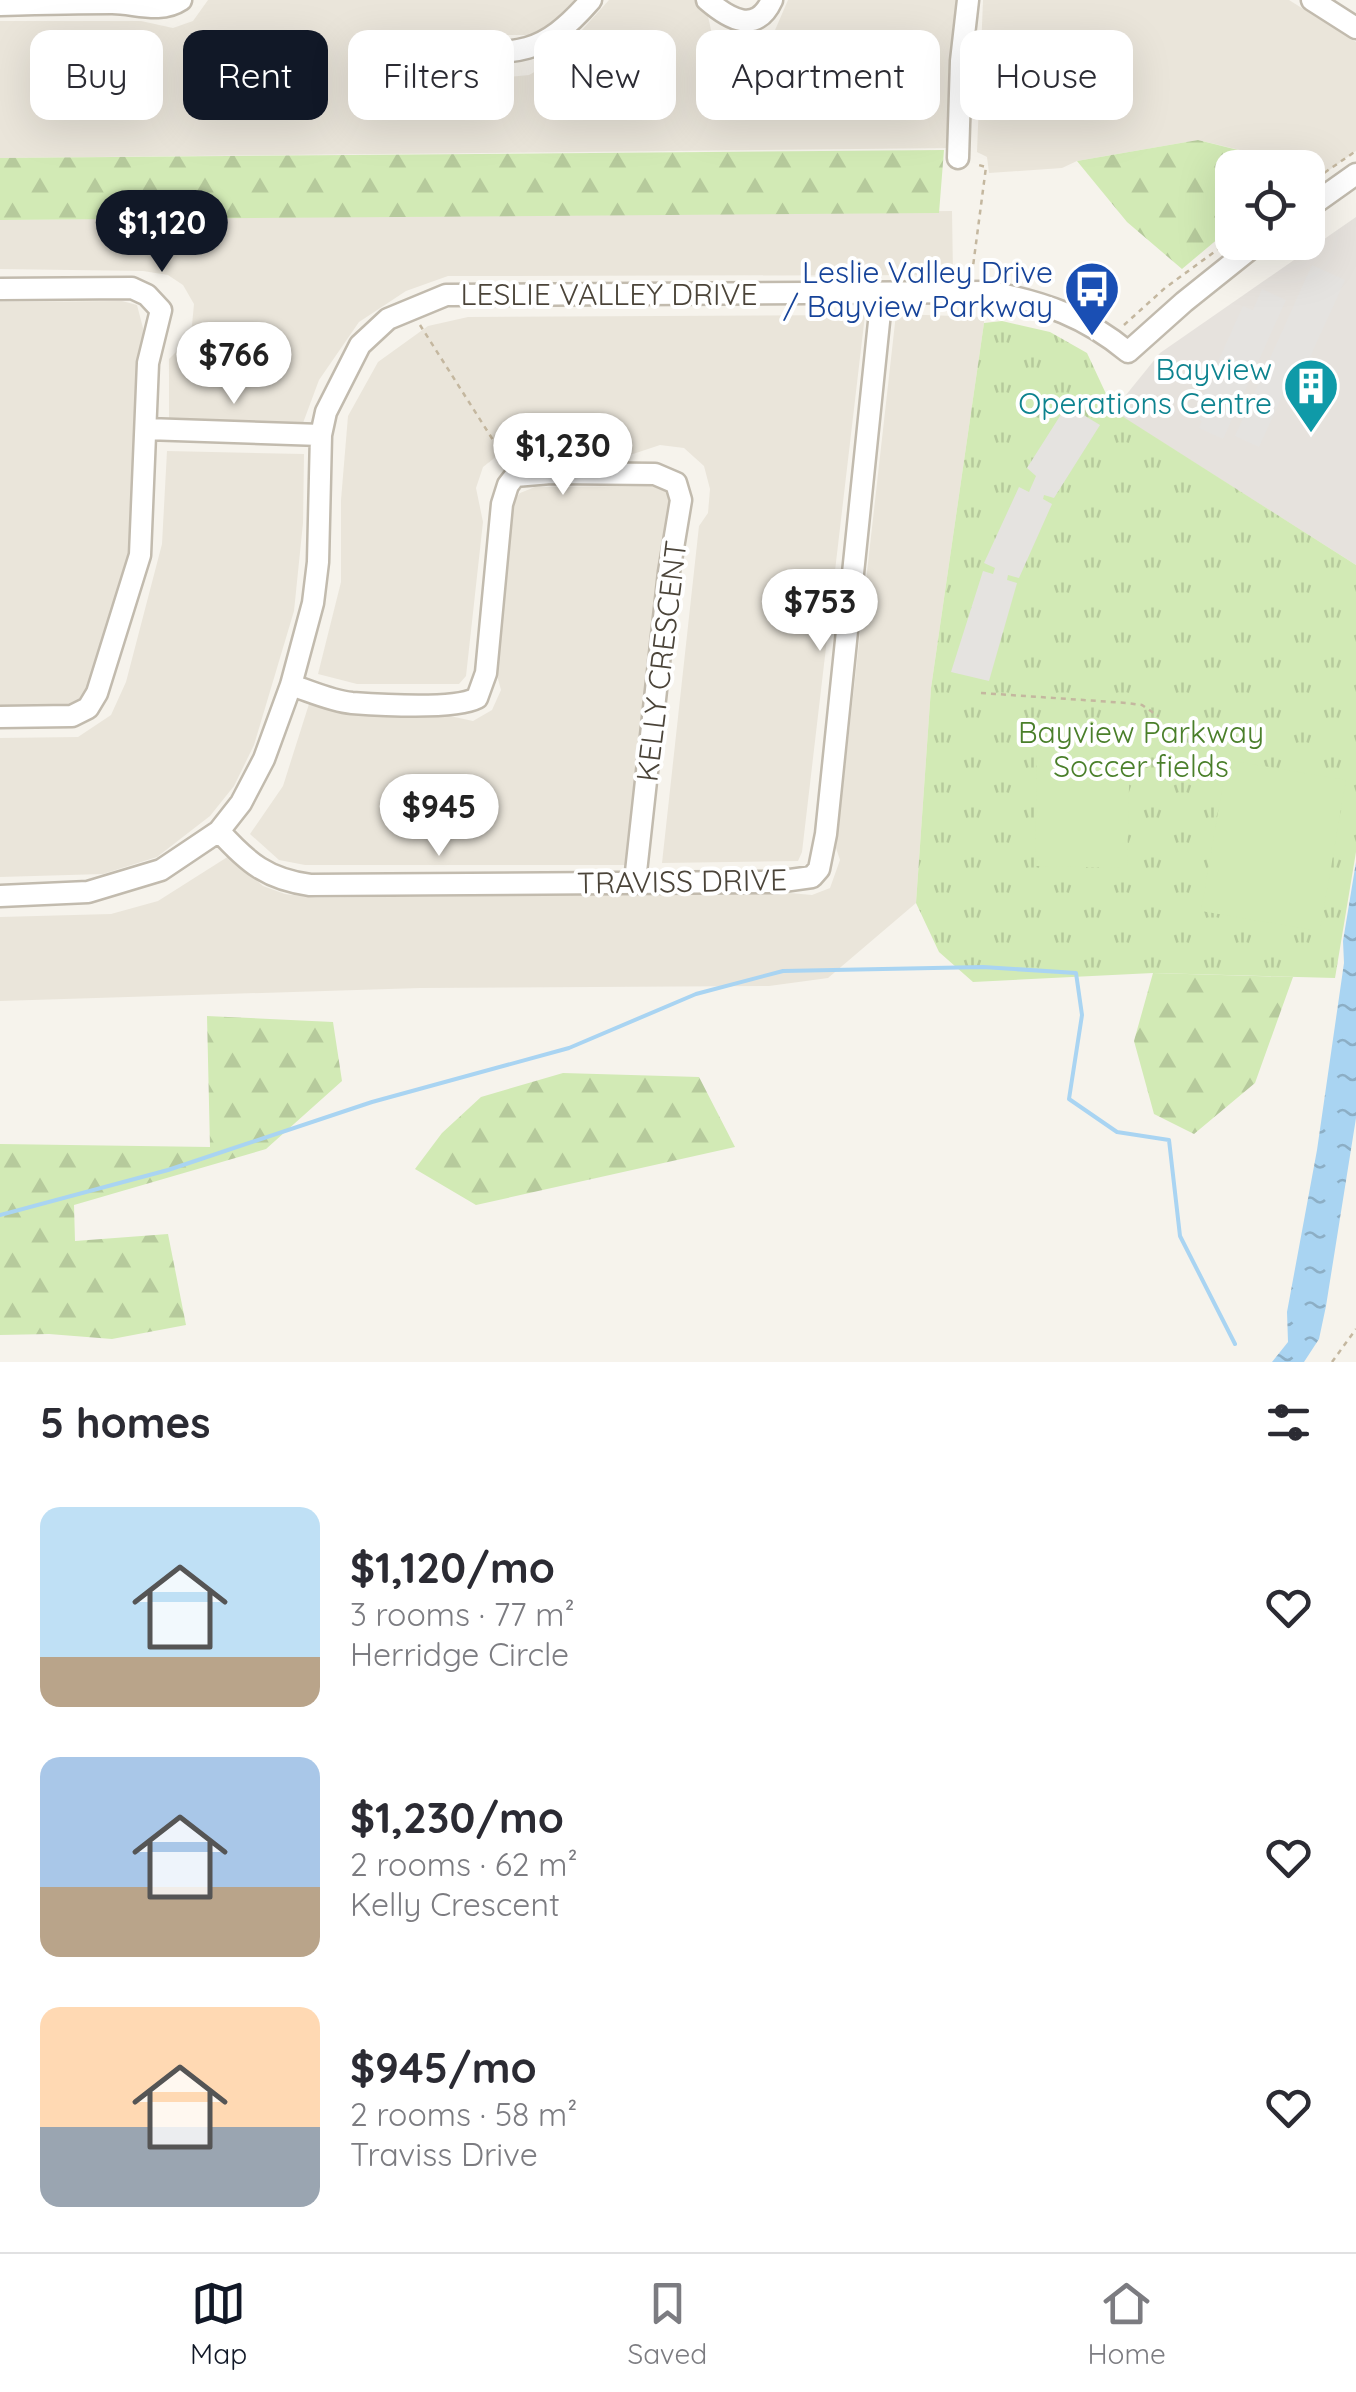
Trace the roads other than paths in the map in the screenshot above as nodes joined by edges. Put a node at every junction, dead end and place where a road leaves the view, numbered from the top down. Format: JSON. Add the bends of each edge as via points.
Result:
{"nodes":[{"id":1,"x":181,"y":0,"type":"edge"},
{"id":2,"x":591,"y":0,"type":"edge"},
{"id":3,"x":706,"y":0,"type":"edge"},
{"id":4,"x":772,"y":0,"type":"edge"},
{"id":5,"x":968,"y":0,"type":"edge"},
{"id":6,"x":1312,"y":0,"type":"edge"},
{"id":7,"x":0,"y":4,"type":"edge"},
{"id":8,"x":1356,"y":28,"type":"edge"},
{"id":9,"x":514,"y":52,"type":"edge"},
{"id":10,"x":958,"y":158,"type":"road end"},
{"id":11,"x":1356,"y":174,"type":"edge"},
{"id":12,"x":1325,"y":196,"type":"edge"},
{"id":13,"x":1236,"y":260,"type":"edge"},
{"id":14,"x":0,"y":289,"type":"edge"},
{"id":15,"x":882,"y":293,"type":"junction"},
{"id":16,"x":146,"y":429,"type":"junction"},
{"id":17,"x":321,"y":435,"type":"junction"},
{"id":18,"x":291,"y":685,"type":"junction"},
{"id":19,"x":0,"y":717,"type":"edge"},
{"id":20,"x":219,"y":831,"type":"junction"},
{"id":21,"x":635,"y":882,"type":"junction"},
{"id":22,"x":0,"y":896,"type":"edge"}],
"edges":[{"from":1,"to":7,"type":"street","via":[[145,8]]},
{"from":2,"to":9,"type":"street","via":[[546,41]]},
{"from":3,"to":4,"type":"street","via":[[748,22]]},
{"from":5,"to":10,"type":"street"},
{"from":6,"to":8,"type":"street"},
{"from":11,"to":12,"type":"street"},
{"from":13,"to":15,"type":"street","name":"LESLIE VALLEY DRIVE","via":[[1128,352],[1090,324],[1033,300],[990,292]]},
{"from":14,"to":16,"type":"street","via":[[132,288],[155,302],[161,310],[148,363]]},
{"from":15,"to":17,"type":"street","name":"LESLIE VALLEY DRIVE","via":[[446,295],[388,320],[360,345]]},
{"from":15,"to":21,"type":"street","name":"TRAVISS DRIVE","via":[[819,869],[791,881]]},
{"from":16,"to":17,"type":"street"},
{"from":16,"to":19,"type":"street","via":[[140,556],[97,694],[72,716]]},
{"from":17,"to":18,"type":"street","name":"LESLIE VALLEY DRIVE","via":[[318,562]]},
{"from":18,"to":20,"type":"street","name":"LESLIE VALLEY DRIVE","via":[[254,784]]},
{"from":18,"to":21,"type":"street","name":"KELLY CRESCENT","via":[[352,703],[436,706],[478,698],[502,504],[515,476],[655,474],[676,483]]},
{"from":20,"to":21,"type":"street","name":"TRAVISS DRIVE","via":[[270,876],[310,884]]},
{"from":20,"to":22,"type":"street","name":"LESLIE VALLEY DRIVE","via":[[161,870],[120,884]]}]}
